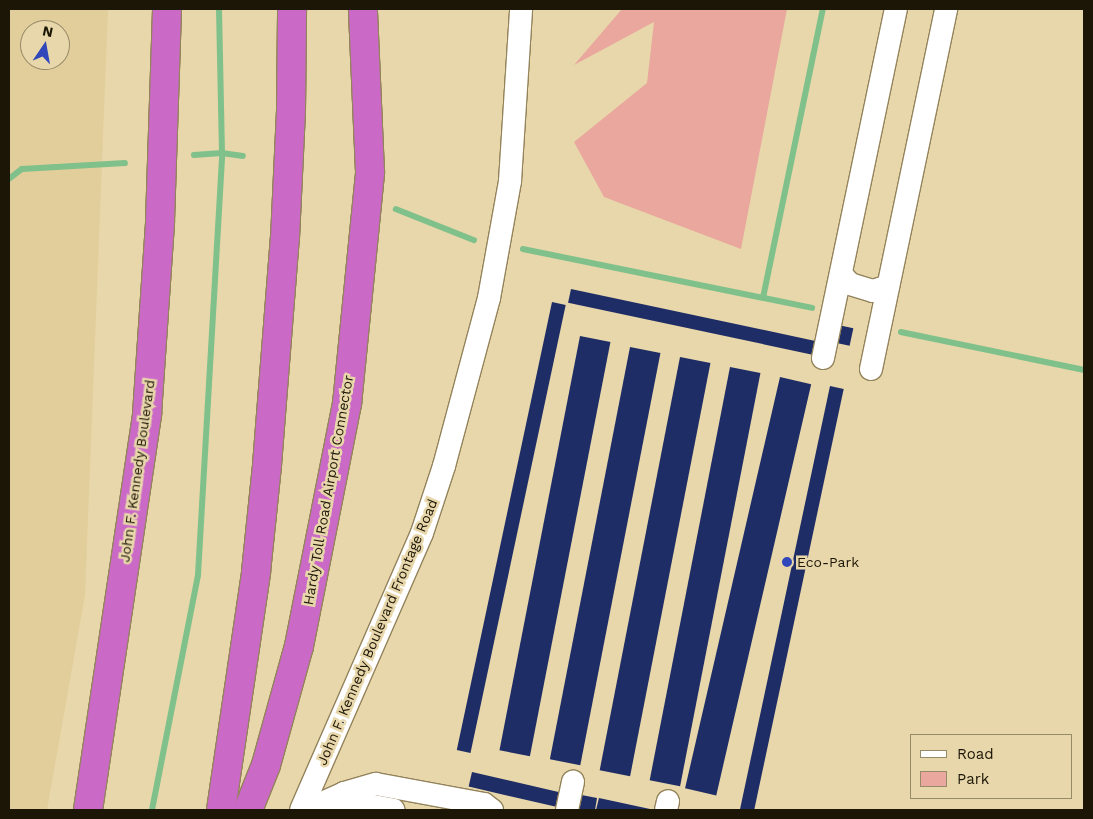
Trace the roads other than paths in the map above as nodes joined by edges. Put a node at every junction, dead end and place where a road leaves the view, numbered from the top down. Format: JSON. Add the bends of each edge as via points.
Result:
{"nodes":[{"id":1,"x":167,"y":9,"type":"edge"},
{"id":2,"x":292,"y":9,"type":"edge"},
{"id":3,"x":521,"y":9,"type":"edge"},
{"id":4,"x":896,"y":9,"type":"edge"},
{"id":5,"x":363,"y":10,"type":"edge"},
{"id":6,"x":942,"y":10,"type":"edge"},
{"id":7,"x":841,"y":274,"type":"junction"},
{"id":8,"x":888,"y":286,"type":"junction"},
{"id":9,"x":823,"y":358,"type":"dead end"},
{"id":10,"x":871,"y":369,"type":"dead end"},
{"id":11,"x":92,"y":777,"type":"junction"},
{"id":12,"x":336,"y":804,"type":"edge"},
{"id":13,"x":77,"y":810,"type":"edge"},
{"id":14,"x":88,"y":810,"type":"edge"},
{"id":15,"x":222,"y":810,"type":"edge"},
{"id":16,"x":248,"y":810,"type":"edge"},
{"id":17,"x":301,"y":810,"type":"edge"},
{"id":18,"x":393,"y":810,"type":"edge"},
{"id":19,"x":456,"y":810,"type":"edge"},
{"id":20,"x":492,"y":810,"type":"edge"},
{"id":21,"x":567,"y":810,"type":"edge"},
{"id":22,"x":578,"y":810,"type":"edge"}],
"edges":[{"from":1,"to":11,"type":"highway","name":"John F. Kennedy Boulevard","via":[[160,222],[148,414]]},
{"from":2,"to":15,"type":"highway","via":[[285,238],[267,465],[256,572]]},
{"from":3,"to":17,"type":"street","name":"John F. Kennedy Boulevard Frontage Road","via":[[510,181],[489,298],[444,466],[422,533]]},
{"from":4,"to":7,"type":"street"},
{"from":5,"to":16,"type":"highway","name":"Hardy Toll Road Airport Connector","via":[[370,172],[347,404],[299,646],[266,765]]},
{"from":6,"to":8,"type":"street"},
{"from":7,"to":8,"type":"street","via":[[850,284],[867,290]]},
{"from":7,"to":9,"type":"street"},
{"from":8,"to":10,"type":"street"},
{"from":11,"to":13,"type":"highway"},
{"from":11,"to":14,"type":"highway","name":"John F. Kennedy Boulevard"},
{"from":12,"to":18,"type":"street","via":[[363,804]]},
{"from":12,"to":19,"type":"street","via":[[370,795]]},
{"from":12,"to":20,"type":"street","via":[[376,784],[484,804]]},
{"from":21,"to":22,"type":"street","via":[[578,783]]}]}
